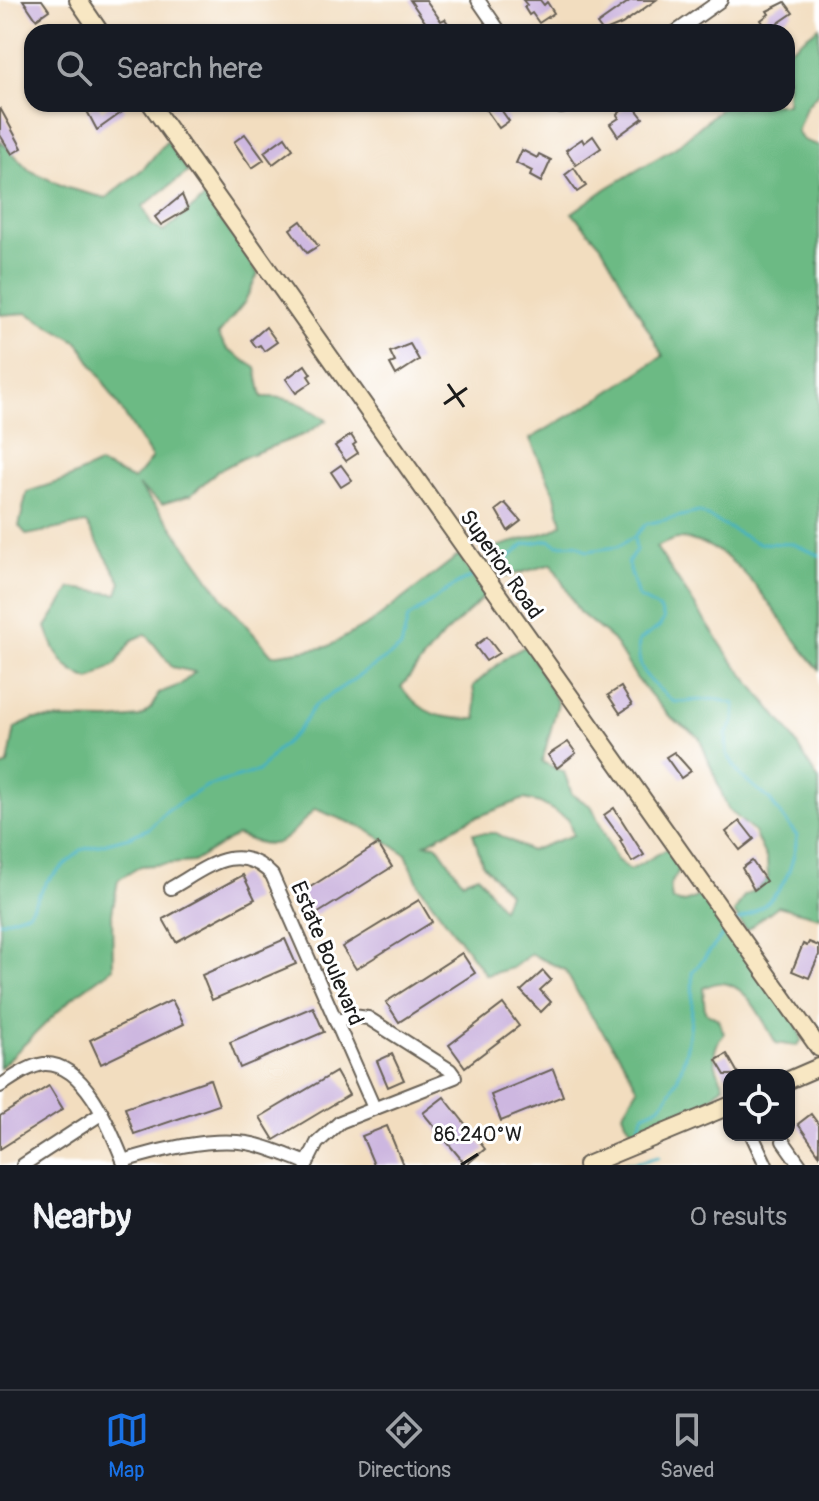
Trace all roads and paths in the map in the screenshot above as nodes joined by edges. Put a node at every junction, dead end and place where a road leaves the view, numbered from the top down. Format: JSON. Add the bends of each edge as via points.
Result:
{"nodes":[{"id":1,"x":78,"y":0,"type":"edge"},
{"id":2,"x":478,"y":0,"type":"edge"},
{"id":3,"x":721,"y":0,"type":"edge"},
{"id":4,"x":94,"y":24,"type":"edge"},
{"id":5,"x":494,"y":24,"type":"edge"},
{"id":6,"x":687,"y":24,"type":"edge"},
{"id":7,"x":157,"y":112,"type":"edge"},
{"id":8,"x":171,"y":888,"type":"dead end"},
{"id":9,"x":336,"y":1022,"type":"junction"},
{"id":10,"x":819,"y":1048,"type":"edge"},
{"id":11,"x":819,"y":1067,"type":"edge"},
{"id":12,"x":795,"y":1077,"type":"edge"},
{"id":13,"x":0,"y":1086,"type":"edge"},
{"id":14,"x":374,"y":1108,"type":"junction"},
{"id":15,"x":723,"y":1108,"type":"edge"},
{"id":16,"x":101,"y":1114,"type":"junction"},
{"id":17,"x":755,"y":1141,"type":"edge"},
{"id":18,"x":783,"y":1141,"type":"dead end"},
{"id":19,"x":124,"y":1163,"type":"edge"},
{"id":20,"x":307,"y":1164,"type":"edge"},
{"id":21,"x":23,"y":1165,"type":"edge"},
{"id":22,"x":587,"y":1165,"type":"edge"},
{"id":23,"x":766,"y":1165,"type":"edge"},
{"id":24,"x":800,"y":1165,"type":"edge"}],
"edges":[{"from":1,"to":4,"type":"street"},
{"from":2,"to":5,"type":"street"},
{"from":3,"to":6,"type":"street"},
{"from":7,"to":10,"type":"street","name":"Superior Road"},
{"from":8,"to":9,"type":"street","name":"Estate Boulevard","via":[[225,859],[244,858],[262,865],[275,879]]},
{"from":9,"to":14,"type":"street","name":"Estate Boulevard"},
{"from":9,"to":14,"type":"street","via":[[366,1017],[455,1077]]},
{"from":11,"to":12,"type":"street"},
{"from":13,"to":16,"type":"street","via":[[39,1065],[65,1068]]},
{"from":14,"to":20,"type":"street","via":[[329,1129]]},
{"from":15,"to":22,"type":"street"},
{"from":16,"to":19,"type":"street"},
{"from":16,"to":21,"type":"street"},
{"from":17,"to":23,"type":"street"},
{"from":18,"to":24,"type":"street"},
{"from":19,"to":20,"type":"street","via":[[168,1148],[232,1142]]}]}
